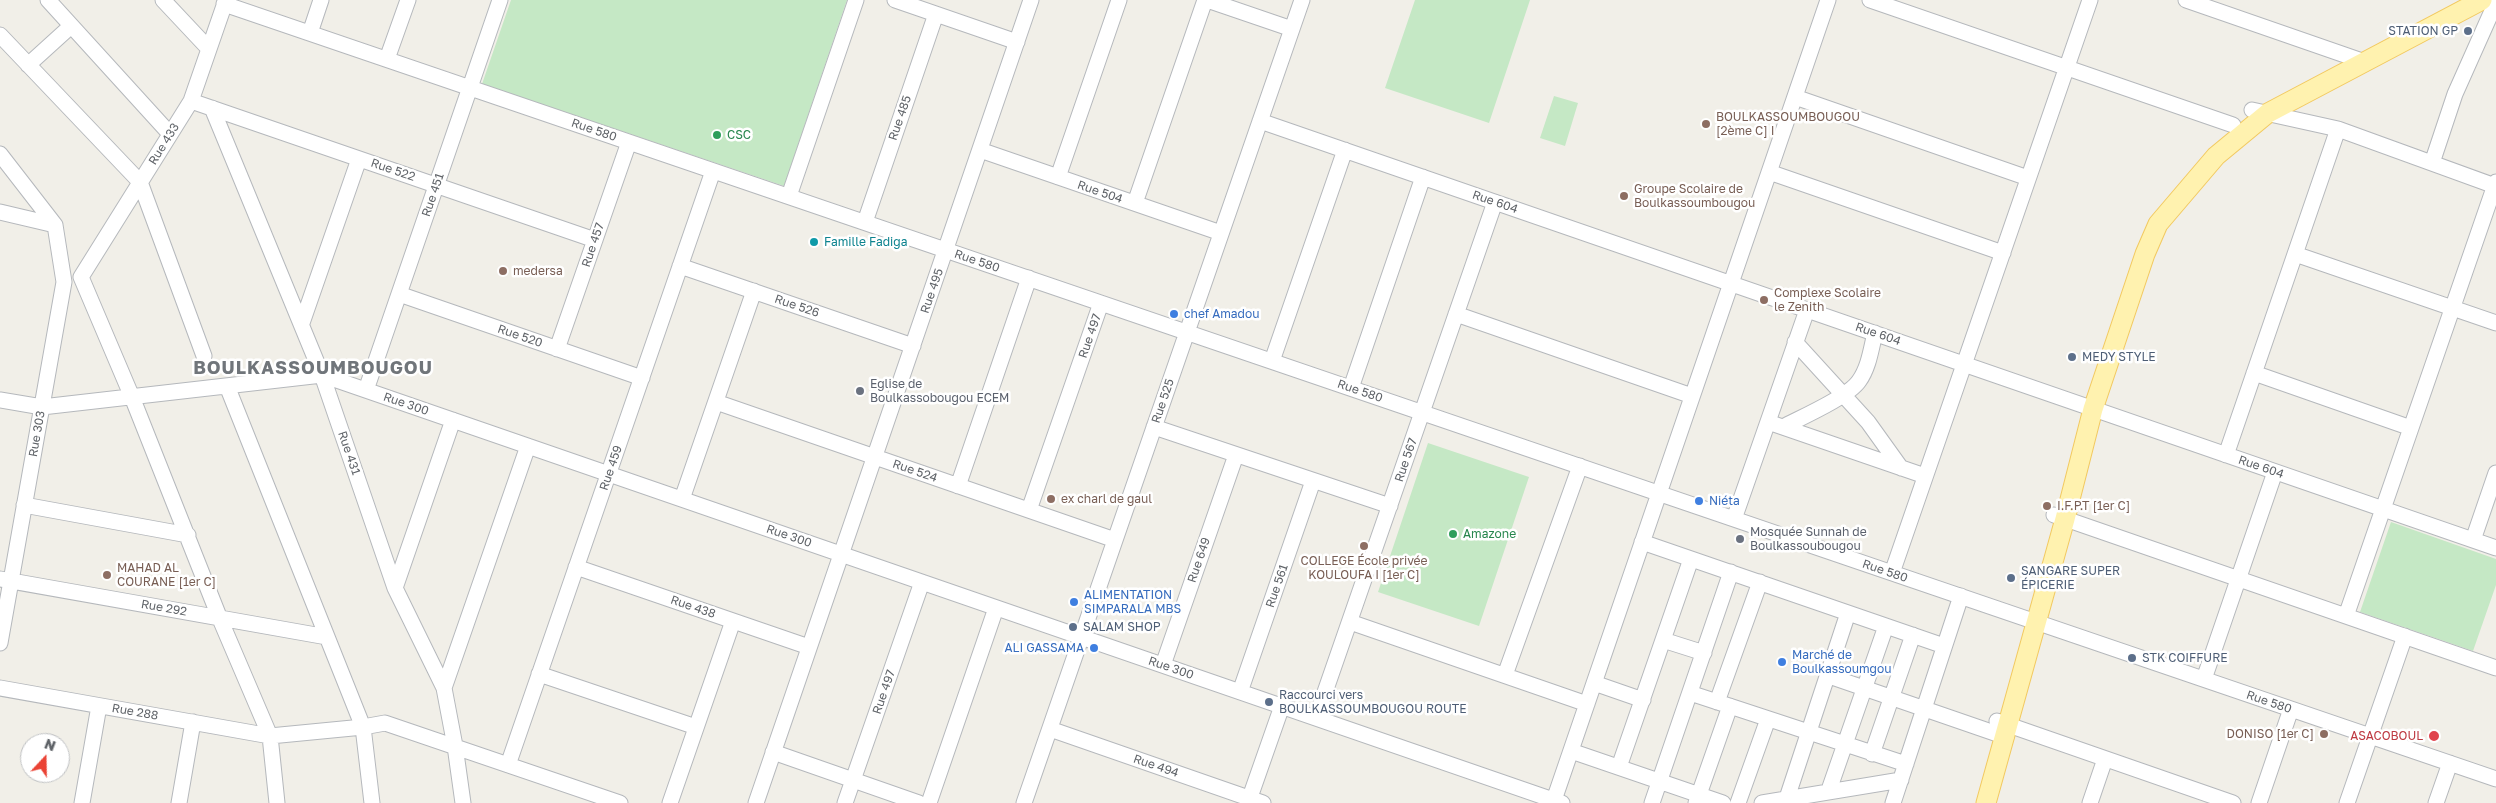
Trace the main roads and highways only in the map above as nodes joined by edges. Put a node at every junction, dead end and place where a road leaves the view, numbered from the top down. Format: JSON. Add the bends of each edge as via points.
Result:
{"nodes":[{"id":1,"x":2460,"y":0,"type":"edge"},
{"id":2,"x":2482,"y":0,"type":"edge"},
{"id":3,"x":2358,"y":59,"type":"junction"},
{"id":4,"x":2260,"y":111,"type":"junction"},
{"id":5,"x":2088,"y":407,"type":"junction"},
{"id":6,"x":2002,"y":729,"type":"junction"},
{"id":7,"x":1973,"y":803,"type":"edge"},
{"id":8,"x":1986,"y":803,"type":"edge"}],
"edges":[{"from":1,"to":3,"type":"main road"},
{"from":2,"to":3,"type":"main road"},
{"from":3,"to":4,"type":"main road"},
{"from":4,"to":5,"type":"main road","via":[[2216,156],[2158,224]]},
{"from":4,"to":5,"type":"main road","via":[[2233,125],[2170,191],[2140,233],[2132,251]]},
{"from":5,"to":6,"type":"main road"},
{"from":6,"to":7,"type":"main road"},
{"from":6,"to":8,"type":"main road"}]}
